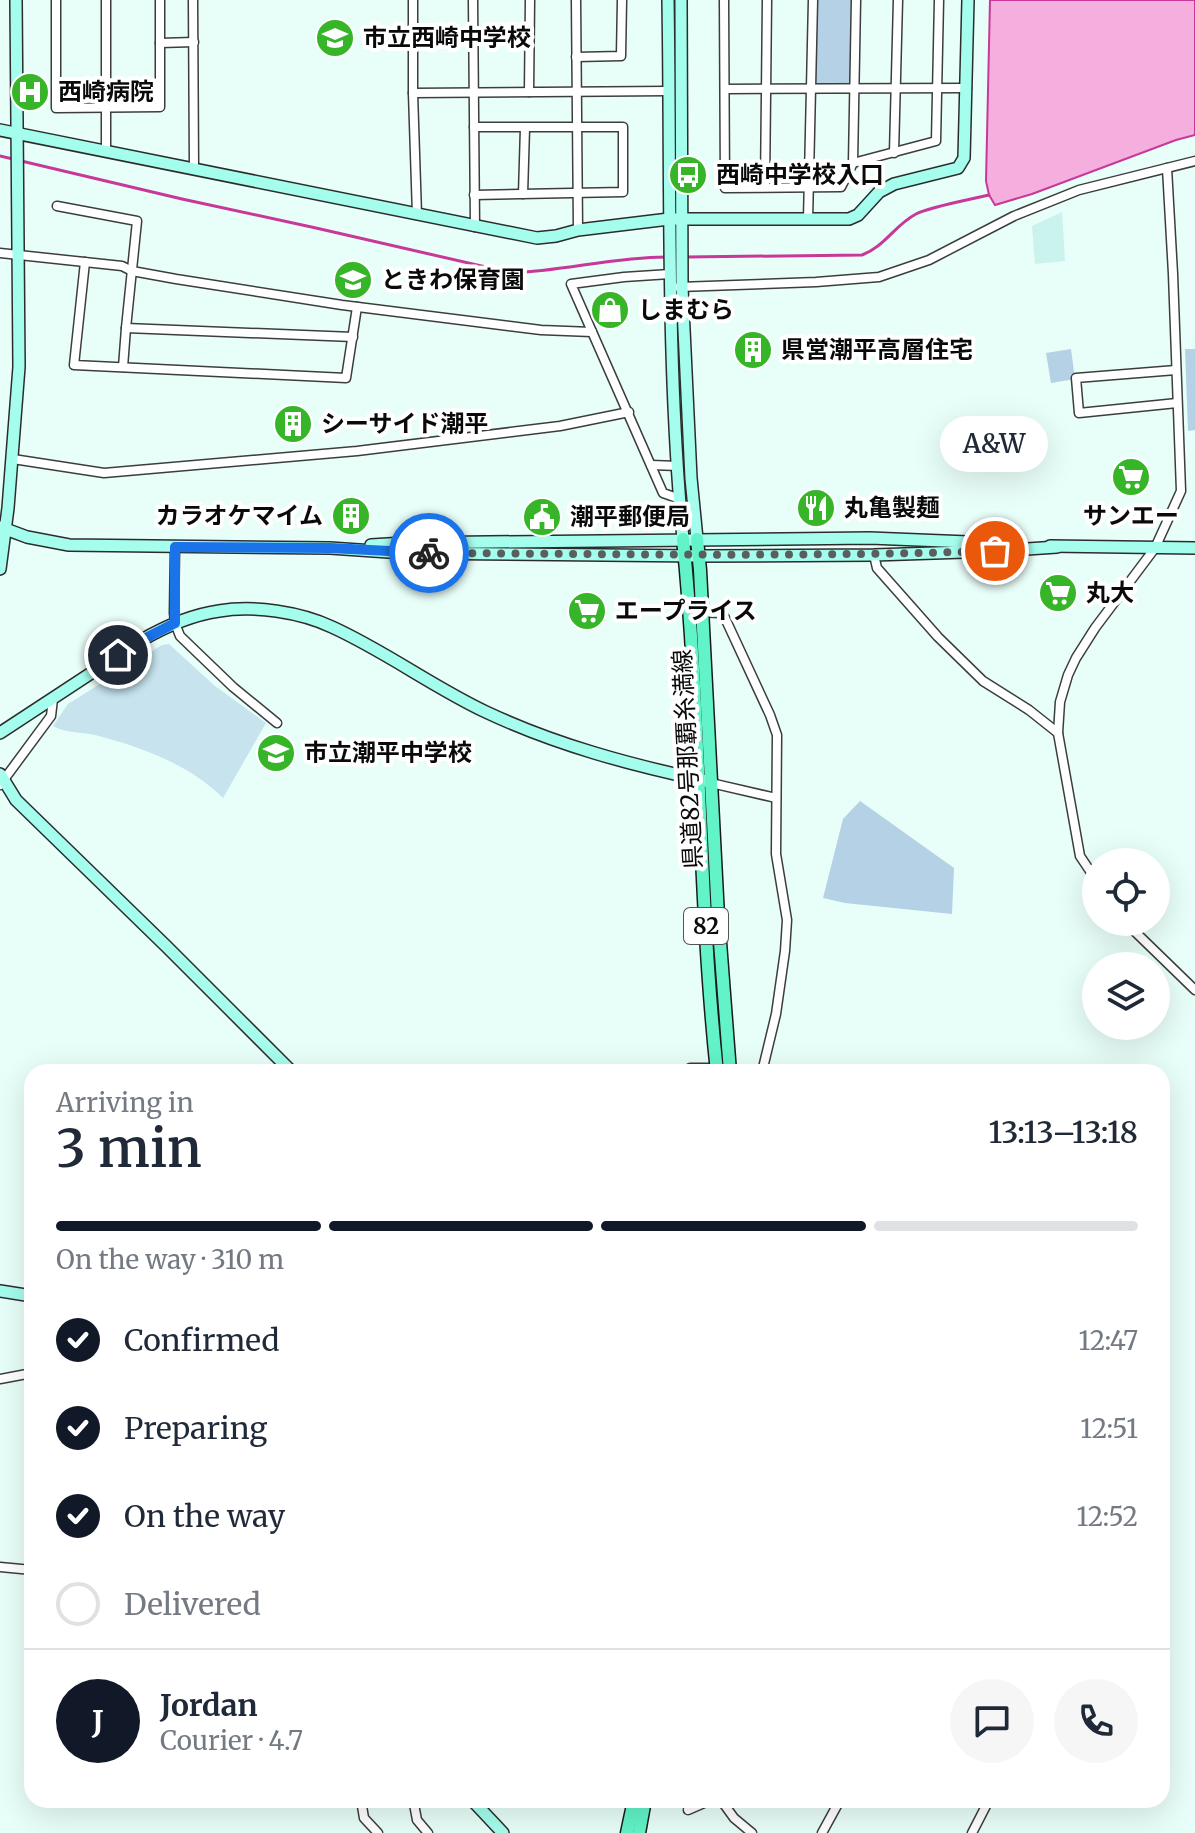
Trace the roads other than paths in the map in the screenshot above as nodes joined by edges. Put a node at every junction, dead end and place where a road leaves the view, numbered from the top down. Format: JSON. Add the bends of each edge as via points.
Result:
{"nodes":[{"id":1,"x":16,"y":0,"type":"edge"},
{"id":2,"x":56,"y":0,"type":"edge"},
{"id":3,"x":106,"y":0,"type":"edge"},
{"id":4,"x":160,"y":0,"type":"edge"},
{"id":5,"x":193,"y":0,"type":"edge"},
{"id":6,"x":413,"y":0,"type":"edge"},
{"id":7,"x":473,"y":0,"type":"edge"},
{"id":8,"x":530,"y":0,"type":"edge"},
{"id":9,"x":576,"y":0,"type":"edge"},
{"id":10,"x":622,"y":0,"type":"edge"},
{"id":11,"x":668,"y":0,"type":"edge"},
{"id":12,"x":681,"y":0,"type":"edge"},
{"id":13,"x":724,"y":0,"type":"edge"},
{"id":14,"x":767,"y":0,"type":"edge"},
{"id":15,"x":813,"y":0,"type":"edge"},
{"id":16,"x":856,"y":0,"type":"edge"},
{"id":17,"x":898,"y":0,"type":"edge"},
{"id":18,"x":939,"y":0,"type":"edge"},
{"id":19,"x":968,"y":0,"type":"edge"},
{"id":20,"x":194,"y":42,"type":"junction"},
{"id":21,"x":160,"y":43,"type":"junction"},
{"id":22,"x":576,"y":57,"type":"junction"},
{"id":23,"x":811,"y":88,"type":"junction"},
{"id":24,"x":854,"y":88,"type":"junction"},
{"id":25,"x":896,"y":88,"type":"junction"},
{"id":26,"x":938,"y":88,"type":"junction"},
{"id":27,"x":967,"y":88,"type":"junction"},
{"id":28,"x":725,"y":89,"type":"junction"},
{"id":29,"x":766,"y":89,"type":"junction"},
{"id":30,"x":473,"y":91,"type":"junction"},
{"id":31,"x":669,"y":91,"type":"junction"},
{"id":32,"x":529,"y":92,"type":"junction"},
{"id":33,"x":577,"y":92,"type":"junction"},
{"id":34,"x":413,"y":93,"type":"junction"},
{"id":35,"x":106,"y":107,"type":"junction"},
{"id":36,"x":474,"y":127,"type":"junction"},
{"id":37,"x":577,"y":127,"type":"junction"},
{"id":38,"x":525,"y":128,"type":"junction"},
{"id":39,"x":0,"y":130,"type":"edge"},
{"id":40,"x":17,"y":134,"type":"junction"},
{"id":41,"x":106,"y":152,"type":"junction"},
{"id":42,"x":894,"y":153,"type":"junction"},
{"id":43,"x":1195,"y":161,"type":"edge"},
{"id":44,"x":853,"y":163,"type":"junction"},
{"id":45,"x":194,"y":168,"type":"junction"},
{"id":46,"x":1167,"y":168,"type":"junction"},
{"id":47,"x":765,"y":187,"type":"junction"},
{"id":48,"x":809,"y":187,"type":"junction"},
{"id":49,"x":578,"y":193,"type":"junction"},
{"id":50,"x":523,"y":194,"type":"junction"},
{"id":51,"x":474,"y":195,"type":"junction"},
{"id":52,"x":57,"y":206,"type":"dead end"},
{"id":53,"x":417,"y":215,"type":"junction"},
{"id":54,"x":669,"y":219,"type":"junction"},
{"id":55,"x":682,"y":219,"type":"junction"},
{"id":56,"x":808,"y":220,"type":"junction"},
{"id":57,"x":475,"y":227,"type":"junction"},
{"id":58,"x":578,"y":230,"type":"junction"},
{"id":59,"x":0,"y":253,"type":"edge"},
{"id":60,"x":19,"y":257,"type":"junction"},
{"id":61,"x":85,"y":262,"type":"junction"},
{"id":62,"x":674,"y":270,"type":"junction"},
{"id":63,"x":132,"y":271,"type":"junction"},
{"id":64,"x":676,"y":287,"type":"junction"},
{"id":65,"x":357,"y":307,"type":"junction"},
{"id":66,"x":126,"y":328,"type":"junction"},
{"id":67,"x":592,"y":332,"type":"junction"},
{"id":68,"x":353,"y":337,"type":"junction"},
{"id":69,"x":123,"y":367,"type":"junction"},
{"id":70,"x":1176,"y":370,"type":"junction"},
{"id":71,"x":1177,"y":403,"type":"junction"},
{"id":72,"x":629,"y":412,"type":"junction"},
{"id":73,"x":13,"y":459,"type":"junction"},
{"id":74,"x":651,"y":465,"type":"junction"},
{"id":75,"x":678,"y":466,"type":"junction"},
{"id":76,"x":680,"y":499,"type":"junction"},
{"id":77,"x":3,"y":528,"type":"edge"},
{"id":78,"x":690,"y":539,"type":"junction"},
{"id":79,"x":175,"y":547,"type":"junction"},
{"id":80,"x":1057,"y":547,"type":"junction"},
{"id":81,"x":330,"y":548,"type":"junction"},
{"id":82,"x":1155,"y":548,"type":"junction"},
{"id":83,"x":1195,"y":548,"type":"edge"},
{"id":84,"x":874,"y":555,"type":"junction"},
{"id":85,"x":692,"y":556,"type":"junction"},
{"id":86,"x":0,"y":569,"type":"edge"},
{"id":87,"x":696,"y":612,"type":"junction"},
{"id":88,"x":175,"y":623,"type":"junction"},
{"id":89,"x":53,"y":699,"type":"junction"},
{"id":90,"x":277,"y":723,"type":"dead end"},
{"id":91,"x":0,"y":733,"type":"edge"},
{"id":92,"x":1058,"y":733,"type":"junction"},
{"id":93,"x":1,"y":780,"type":"edge"},
{"id":94,"x":705,"y":781,"type":"junction"},
{"id":95,"x":776,"y":798,"type":"junction"},
{"id":96,"x":1082,"y":859,"type":"edge"},
{"id":97,"x":1139,"y":936,"type":"edge"},
{"id":98,"x":1195,"y":990,"type":"edge"},
{"id":99,"x":284,"y":1064,"type":"edge"},
{"id":100,"x":722,"y":1064,"type":"edge"},
{"id":101,"x":764,"y":1064,"type":"edge"},
{"id":102,"x":0,"y":1291,"type":"edge"},
{"id":103,"x":24,"y":1295,"type":"edge"},
{"id":104,"x":24,"y":1374,"type":"edge"},
{"id":105,"x":0,"y":1379,"type":"edge"},
{"id":106,"x":0,"y":1567,"type":"edge"},
{"id":107,"x":24,"y":1569,"type":"edge"},
{"id":108,"x":362,"y":1808,"type":"edge"},
{"id":109,"x":415,"y":1808,"type":"edge"},
{"id":110,"x":480,"y":1808,"type":"edge"},
{"id":111,"x":632,"y":1808,"type":"edge"},
{"id":112,"x":644,"y":1808,"type":"edge"},
{"id":113,"x":693,"y":1808,"type":"edge"},
{"id":114,"x":727,"y":1808,"type":"edge"},
{"id":115,"x":836,"y":1808,"type":"edge"},
{"id":116,"x":985,"y":1808,"type":"edge"},
{"id":117,"x":688,"y":1810,"type":"dead end"},
{"id":118,"x":378,"y":1833,"type":"edge"},
{"id":119,"x":428,"y":1833,"type":"edge"},
{"id":120,"x":503,"y":1833,"type":"edge"},
{"id":121,"x":627,"y":1833,"type":"edge"},
{"id":122,"x":639,"y":1833,"type":"edge"},
{"id":123,"x":752,"y":1833,"type":"edge"},
{"id":124,"x":822,"y":1833,"type":"edge"},
{"id":125,"x":972,"y":1833,"type":"edge"}],
"edges":[{"from":1,"to":40,"type":"street"},
{"from":2,"to":35,"type":"street","via":[[56,108]]},
{"from":3,"to":35,"type":"street"},
{"from":4,"to":21,"type":"street"},
{"from":5,"to":20,"type":"street"},
{"from":6,"to":34,"type":"street"},
{"from":7,"to":30,"type":"street"},
{"from":8,"to":32,"type":"street"},
{"from":9,"to":22,"type":"street"},
{"from":10,"to":22,"type":"street","via":[[621,56]]},
{"from":11,"to":31,"type":"street"},
{"from":12,"to":55,"type":"street"},
{"from":13,"to":28,"type":"street"},
{"from":14,"to":29,"type":"street"},
{"from":15,"to":23,"type":"street"},
{"from":16,"to":24,"type":"street"},
{"from":17,"to":25,"type":"street"},
{"from":18,"to":26,"type":"street"},
{"from":19,"to":27,"type":"street"},
{"from":20,"to":21,"type":"street"},
{"from":20,"to":45,"type":"street"},
{"from":21,"to":35,"type":"street","via":[[160,107]]},
{"from":22,"to":33,"type":"street"},
{"from":23,"to":24,"type":"street"},
{"from":23,"to":29,"type":"street"},
{"from":23,"to":48,"type":"street"},
{"from":24,"to":25,"type":"street"},
{"from":24,"to":44,"type":"street"},
{"from":25,"to":26,"type":"street"},
{"from":25,"to":42,"type":"street"},
{"from":26,"to":27,"type":"street"},
{"from":26,"to":42,"type":"street","via":[[936,141]]},
{"from":27,"to":56,"type":"street","via":[[964,158],[958,168],[894,184],[849,219]]},
{"from":28,"to":29,"type":"street"},
{"from":28,"to":47,"type":"street","via":[[725,188]]},
{"from":29,"to":47,"type":"street"},
{"from":30,"to":32,"type":"street"},
{"from":30,"to":34,"type":"street"},
{"from":30,"to":36,"type":"street"},
{"from":31,"to":33,"type":"street"},
{"from":31,"to":54,"type":"street"},
{"from":32,"to":33,"type":"street"},
{"from":33,"to":37,"type":"street"},
{"from":34,"to":53,"type":"street"},
{"from":35,"to":41,"type":"street"},
{"from":36,"to":38,"type":"street"},
{"from":36,"to":51,"type":"street"},
{"from":37,"to":38,"type":"street"},
{"from":37,"to":49,"type":"street"},
{"from":37,"to":49,"type":"street","via":[[623,127],[623,192]]},
{"from":38,"to":50,"type":"street"},
{"from":39,"to":40,"type":"street"},
{"from":40,"to":41,"type":"street"},
{"from":40,"to":60,"type":"street"},
{"from":41,"to":45,"type":"street"},
{"from":42,"to":44,"type":"street"},
{"from":43,"to":46,"type":"street"},
{"from":44,"to":48,"type":"street","via":[[841,187]]},
{"from":45,"to":53,"type":"street"},
{"from":46,"to":64,"type":"street","via":[[1079,190],[929,260],[879,277]]},
{"from":46,"to":70,"type":"street"},
{"from":47,"to":48,"type":"street"},
{"from":48,"to":56,"type":"street"},
{"from":49,"to":50,"type":"street"},
{"from":49,"to":58,"type":"street"},
{"from":50,"to":51,"type":"street"},
{"from":51,"to":57,"type":"street"},
{"from":52,"to":63,"type":"street","via":[[137,221]]},
{"from":53,"to":57,"type":"street"},
{"from":54,"to":55,"type":"street"},
{"from":54,"to":58,"type":"street"},
{"from":54,"to":62,"type":"street"},
{"from":55,"to":56,"type":"street"},
{"from":55,"to":62,"type":"street"},
{"from":57,"to":58,"type":"street","via":[[537,238]]},
{"from":59,"to":60,"type":"street"},
{"from":60,"to":61,"type":"street"},
{"from":60,"to":73,"type":"street"},
{"from":61,"to":63,"type":"street"},
{"from":61,"to":69,"type":"street","via":[[74,365]]},
{"from":62,"to":64,"type":"street"},
{"from":62,"to":67,"type":"street","via":[[571,284]]},
{"from":63,"to":65,"type":"street"},
{"from":63,"to":66,"type":"street"},
{"from":64,"to":75,"type":"street"},
{"from":64,"to":78,"type":"street","via":[[689,437]]},
{"from":65,"to":67,"type":"street"},
{"from":65,"to":68,"type":"street"},
{"from":66,"to":68,"type":"street"},
{"from":66,"to":69,"type":"street"},
{"from":67,"to":72,"type":"street"},
{"from":68,"to":69,"type":"street","via":[[346,378]]},
{"from":70,"to":71,"type":"street"},
{"from":70,"to":71,"type":"street","via":[[1076,378],[1079,413]]},
{"from":71,"to":82,"type":"street","via":[[1181,491]]},
{"from":72,"to":73,"type":"street","via":[[560,426],[357,451],[104,473]]},
{"from":72,"to":74,"type":"street"},
{"from":73,"to":77,"type":"street"},
{"from":74,"to":75,"type":"street"},
{"from":74,"to":76,"type":"street","via":[[663,493]]},
{"from":75,"to":76,"type":"street"},
{"from":76,"to":78,"type":"street"},
{"from":77,"to":79,"type":"street","via":[[69,545]]},
{"from":77,"to":86,"type":"street"},
{"from":78,"to":80,"type":"street","via":[[870,538]]},
{"from":78,"to":81,"type":"street"},
{"from":78,"to":85,"type":"main road","name":"県道82号那覇糸満線","number":"82"},
{"from":79,"to":81,"type":"street"},
{"from":79,"to":88,"type":"street"},
{"from":80,"to":82,"type":"street"},
{"from":80,"to":84,"type":"street"},
{"from":81,"to":85,"type":"street"},
{"from":82,"to":83,"type":"street"},
{"from":82,"to":92,"type":"street","via":[[1076,658],[1060,702]]},
{"from":84,"to":85,"type":"street"},
{"from":84,"to":92,"type":"street","via":[[877,568],[983,681]]},
{"from":85,"to":87,"type":"main road","name":"県道82号那覇糸満線","number":"82"},
{"from":87,"to":94,"type":"main road","name":"県道82号那覇糸満線","number":"82"},
{"from":87,"to":95,"type":"street","via":[[725,618],[770,715],[777,735]]},
{"from":88,"to":89,"type":"street"},
{"from":88,"to":90,"type":"street","via":[[180,636]]},
{"from":88,"to":94,"type":"street","via":[[234,610],[317,621],[515,726],[656,771]]},
{"from":89,"to":91,"type":"street"},
{"from":89,"to":93,"type":"street","via":[[51,716]]},
{"from":92,"to":96,"type":"street"},
{"from":93,"to":99,"type":"street"},
{"from":94,"to":95,"type":"street"},
{"from":94,"to":100,"type":"main road","name":"県道82号那覇糸満線","number":"82","via":[[705,915]]},
{"from":95,"to":101,"type":"street","via":[[776,854],[787,920],[776,1014]]},
{"from":97,"to":98,"type":"street"},
{"from":102,"to":103,"type":"street"},
{"from":104,"to":105,"type":"street"},
{"from":106,"to":107,"type":"street"},
{"from":108,"to":118,"type":"street"},
{"from":109,"to":119,"type":"street"},
{"from":110,"to":120,"type":"street"},
{"from":111,"to":121,"type":"main road"},
{"from":112,"to":122,"type":"main road"},
{"from":113,"to":117,"type":"street"},
{"from":114,"to":123,"type":"street"},
{"from":115,"to":124,"type":"street"},
{"from":116,"to":125,"type":"street"}]}
